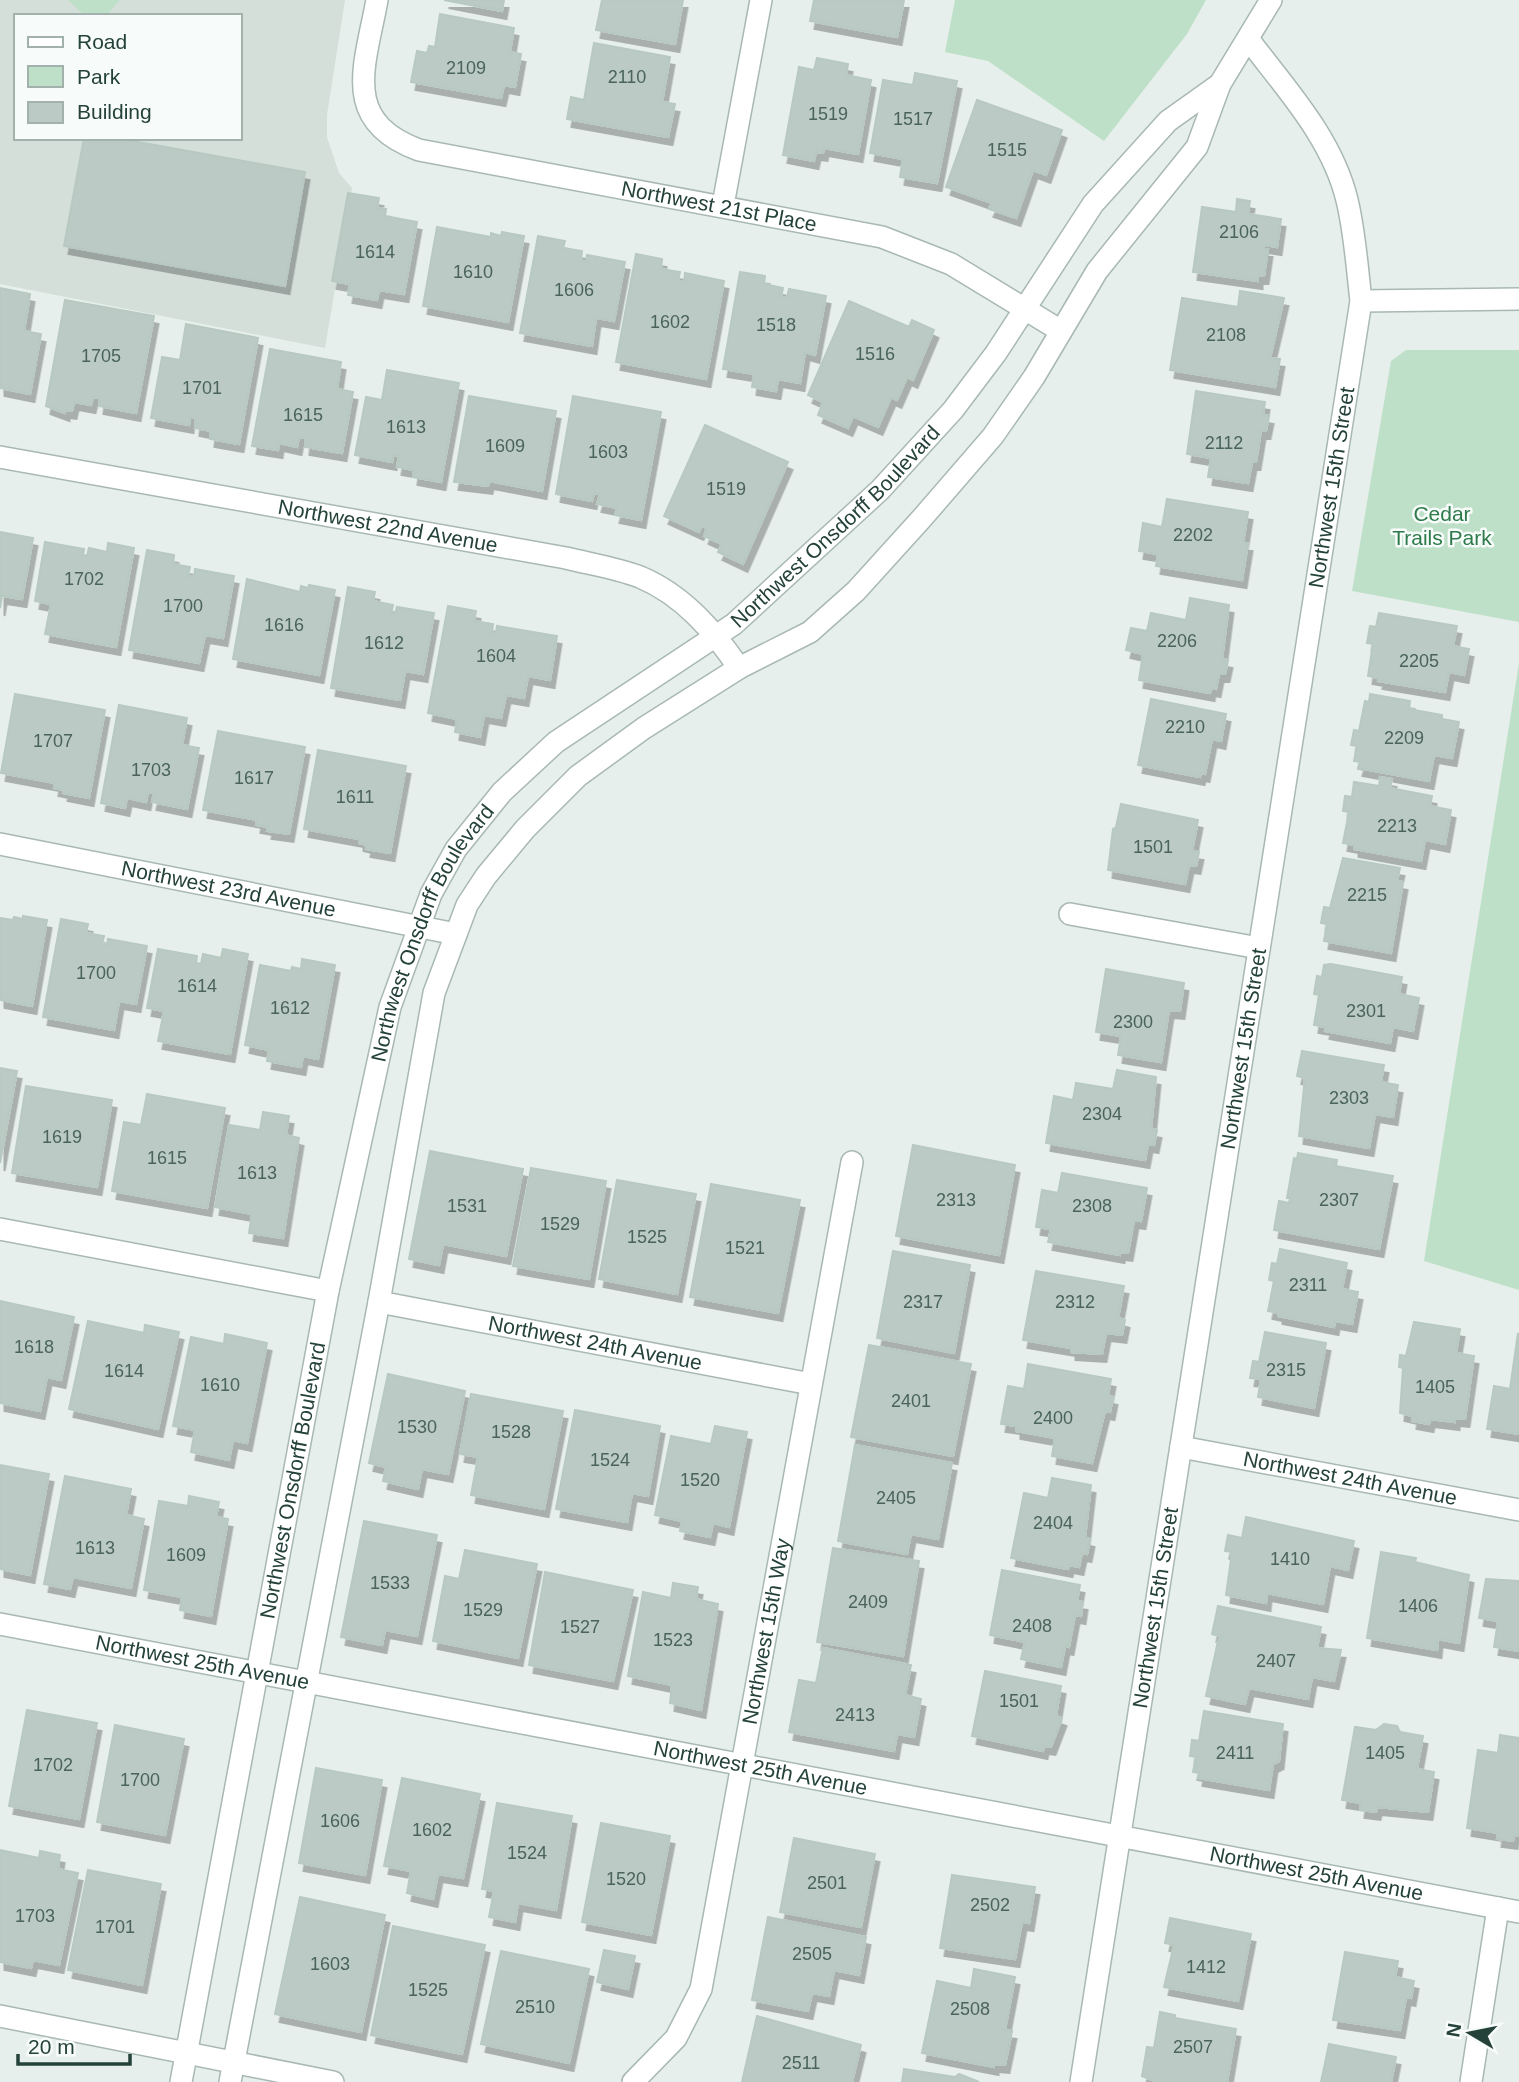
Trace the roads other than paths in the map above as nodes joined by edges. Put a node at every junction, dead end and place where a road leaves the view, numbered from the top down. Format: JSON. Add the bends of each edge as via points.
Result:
{"nodes":[{"id":1,"x":377,"y":0,"type":"edge"},
{"id":2,"x":761,"y":0,"type":"edge"},
{"id":3,"x":1271,"y":0,"type":"edge"},
{"id":4,"x":1249,"y":40,"type":"junction"},
{"id":5,"x":1220,"y":84,"type":"junction"},
{"id":6,"x":723,"y":205,"type":"junction"},
{"id":7,"x":1519,"y":299,"type":"edge"},
{"id":8,"x":1361,"y":301,"type":"junction"},
{"id":9,"x":1024,"y":308,"type":"junction"},
{"id":10,"x":1061,"y":331,"type":"junction"},
{"id":11,"x":0,"y":457,"type":"edge"},
{"id":12,"x":717,"y":636,"type":"junction"},
{"id":13,"x":739,"y":668,"type":"junction"},
{"id":14,"x":0,"y":844,"type":"edge"},
{"id":15,"x":1070,"y":914,"type":"dead end"},
{"id":16,"x":416,"y":927,"type":"junction"},
{"id":17,"x":456,"y":934,"type":"junction"},
{"id":18,"x":1259,"y":948,"type":"junction"},
{"id":19,"x":852,"y":1162,"type":"dead end"},
{"id":20,"x":0,"y":1228,"type":"edge"},
{"id":21,"x":328,"y":1291,"type":"junction"},
{"id":22,"x":379,"y":1302,"type":"junction"},
{"id":23,"x":811,"y":1384,"type":"junction"},
{"id":24,"x":1181,"y":1447,"type":"junction"},
{"id":25,"x":1519,"y":1510,"type":"edge"},
{"id":26,"x":0,"y":1624,"type":"edge"},
{"id":27,"x":257,"y":1673,"type":"junction"},
{"id":28,"x":306,"y":1682,"type":"junction"},
{"id":29,"x":742,"y":1764,"type":"junction"},
{"id":30,"x":1120,"y":1836,"type":"junction"},
{"id":31,"x":1509,"y":1910,"type":"edge"},
{"id":32,"x":0,"y":2016,"type":"edge"},
{"id":33,"x":186,"y":2053,"type":"junction"},
{"id":34,"x":232,"y":2072,"type":"edge"},
{"id":35,"x":181,"y":2082,"type":"edge"},
{"id":36,"x":333,"y":2082,"type":"edge"},
{"id":37,"x":633,"y":2082,"type":"edge"},
{"id":38,"x":1081,"y":2082,"type":"edge"},
{"id":39,"x":1471,"y":2082,"type":"edge"}],
"edges":[{"from":1,"to":6,"type":"street","name":"Northwest 21st Place","via":[[363,100],[384,133],[419,150]]},
{"from":2,"to":6,"type":"street"},
{"from":3,"to":4,"type":"street","name":"Northwest Onsdorff Boulevard"},
{"from":4,"to":5,"type":"street","name":"Northwest Onsdorff Boulevard"},
{"from":4,"to":8,"type":"street","name":"Northwest 15th Street","via":[[1331,157],[1347,198]]},
{"from":5,"to":9,"type":"street","name":"Northwest Onsdorff Boulevard","via":[[1168,121],[1133,158],[1093,204]]},
{"from":5,"to":10,"type":"street","name":"Northwest Onsdorff Boulevard","via":[[1197,147],[1097,271]]},
{"from":6,"to":9,"type":"street","name":"Northwest 21st Place","via":[[855,229],[912,246]]},
{"from":7,"to":8,"type":"street"},
{"from":8,"to":18,"type":"street","name":"Northwest 15th Street"},
{"from":9,"to":10,"type":"street","name":"Northwest 21st Place"},
{"from":9,"to":12,"type":"street","name":"Northwest Onsdorff Boulevard","via":[[953,410],[880,490]]},
{"from":10,"to":13,"type":"street","name":"Northwest Onsdorff Boulevard","via":[[993,436],[856,591],[810,632]]},
{"from":11,"to":12,"type":"street","name":"Northwest 22nd Avenue","via":[[566,558],[641,577],[689,607]]},
{"from":12,"to":13,"type":"street","name":"Northwest 22nd Avenue"},
{"from":12,"to":16,"type":"street","name":"Northwest Onsdorff Boulevard","via":[[556,742],[502,792],[456,849]]},
{"from":13,"to":17,"type":"street","name":"Northwest Onsdorff Boulevard","via":[[643,728],[578,776],[485,876]]},
{"from":14,"to":16,"type":"street","name":"Northwest 23rd Avenue"},
{"from":15,"to":18,"type":"street"},
{"from":16,"to":17,"type":"street","name":"Northwest 23rd Avenue"},
{"from":16,"to":21,"type":"street","name":"Northwest Onsdorff Boulevard","via":[[390,1007]]},
{"from":17,"to":22,"type":"street","name":"Northwest Onsdorff Boulevard","via":[[434,993]]},
{"from":18,"to":24,"type":"street","name":"Northwest 15th Street"},
{"from":19,"to":23,"type":"street","name":"Northwest 15th Way"},
{"from":20,"to":21,"type":"street"},
{"from":21,"to":27,"type":"street","name":"Northwest Onsdorff Boulevard"},
{"from":22,"to":23,"type":"street","name":"Northwest 24th Avenue"},
{"from":22,"to":28,"type":"street","name":"Northwest Onsdorff Boulevard"},
{"from":23,"to":29,"type":"street","name":"Northwest 15th Way"},
{"from":24,"to":25,"type":"street","name":"Northwest 24th Avenue"},
{"from":24,"to":30,"type":"street","name":"Northwest 15th Street"},
{"from":26,"to":27,"type":"street","name":"Northwest 25th Avenue"},
{"from":27,"to":28,"type":"street","name":"Northwest 25th Avenue"},
{"from":27,"to":33,"type":"street","name":"Northwest Onsdorff Boulevard"},
{"from":28,"to":29,"type":"street","name":"Northwest 25th Avenue"},
{"from":28,"to":34,"type":"street","name":"Northwest Onsdorff Boulevard"},
{"from":29,"to":30,"type":"street","name":"Northwest 25th Avenue"},
{"from":29,"to":37,"type":"street","name":"Northwest 15th Way","via":[[701,1989],[676,2038]]},
{"from":30,"to":31,"type":"street","name":"Northwest 25th Avenue"},
{"from":30,"to":38,"type":"street","name":"Northwest 15th Street"},
{"from":31,"to":39,"type":"street"},
{"from":32,"to":33,"type":"street"},
{"from":33,"to":34,"type":"street"},
{"from":33,"to":35,"type":"street","name":"Northwest Onsdorff Boulevard"},
{"from":34,"to":36,"type":"street"}]}
